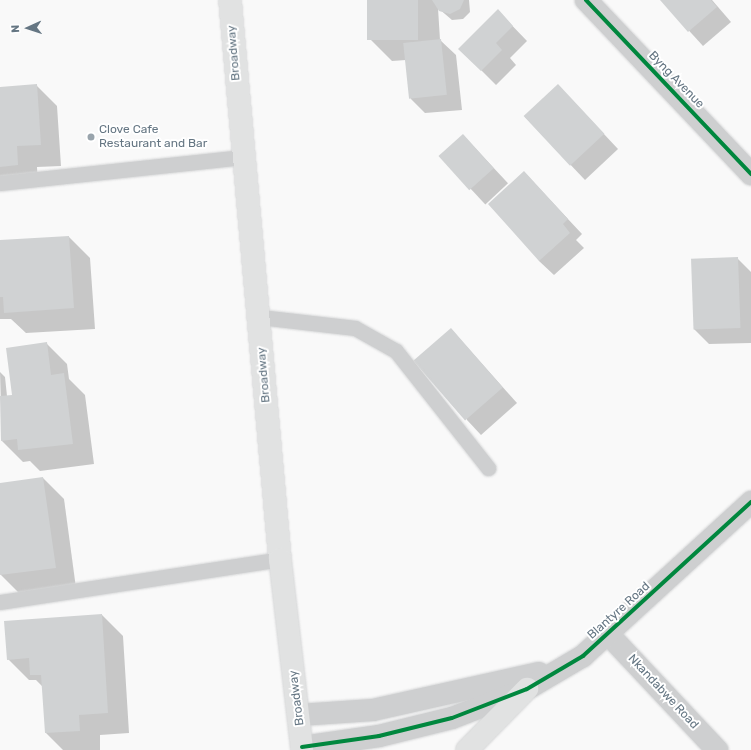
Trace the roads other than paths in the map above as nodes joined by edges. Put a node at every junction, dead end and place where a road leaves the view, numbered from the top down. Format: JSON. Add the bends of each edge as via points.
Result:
{"nodes":[{"id":1,"x":230,"y":0,"type":"edge"},
{"id":2,"x":586,"y":0,"type":"edge"},
{"id":3,"x":243,"y":157,"type":"junction"},
{"id":4,"x":751,"y":174,"type":"edge"},
{"id":5,"x":0,"y":183,"type":"edge"},
{"id":6,"x":260,"y":317,"type":"junction"},
{"id":7,"x":488,"y":468,"type":"dead end"},
{"id":8,"x":751,"y":502,"type":"edge"},
{"id":9,"x":280,"y":559,"type":"junction"},
{"id":10,"x":0,"y":602,"type":"edge"},
{"id":11,"x":610,"y":635,"type":"junction"},
{"id":12,"x":556,"y":669,"type":"junction"},
{"id":13,"x":527,"y":689,"type":"junction"},
{"id":14,"x":299,"y":715,"type":"junction"},
{"id":15,"x":302,"y":749,"type":"edge"},
{"id":16,"x":467,"y":750,"type":"edge"},
{"id":17,"x":717,"y":750,"type":"edge"}],
"edges":[{"from":1,"to":3,"type":"main road","name":"Broadway"},
{"from":2,"to":4,"type":"street","name":"Byng Avenue"},
{"from":3,"to":5,"type":"lane"},
{"from":3,"to":6,"type":"main road","name":"Broadway"},
{"from":6,"to":7,"type":"lane","via":[[355,328],[396,351]]},
{"from":6,"to":9,"type":"main road","name":"Broadway"},
{"from":8,"to":11,"type":"street","name":"Blantyre Road"},
{"from":9,"to":10,"type":"lane"},
{"from":9,"to":14,"type":"main road","name":"Broadway"},
{"from":11,"to":12,"type":"street","name":"Blantyre Road","via":[[583,656]]},
{"from":11,"to":17,"type":"street","name":"Nkandabwe Road"},
{"from":12,"to":13,"type":"street","name":"Blantyre Road"},
{"from":12,"to":14,"type":"street","via":[[373,710]]},
{"from":13,"to":15,"type":"street","name":"Blantyre Road","via":[[452,718],[379,736]]},
{"from":13,"to":16,"type":"main road"},
{"from":14,"to":15,"type":"main road","name":"Broadway"}]}
